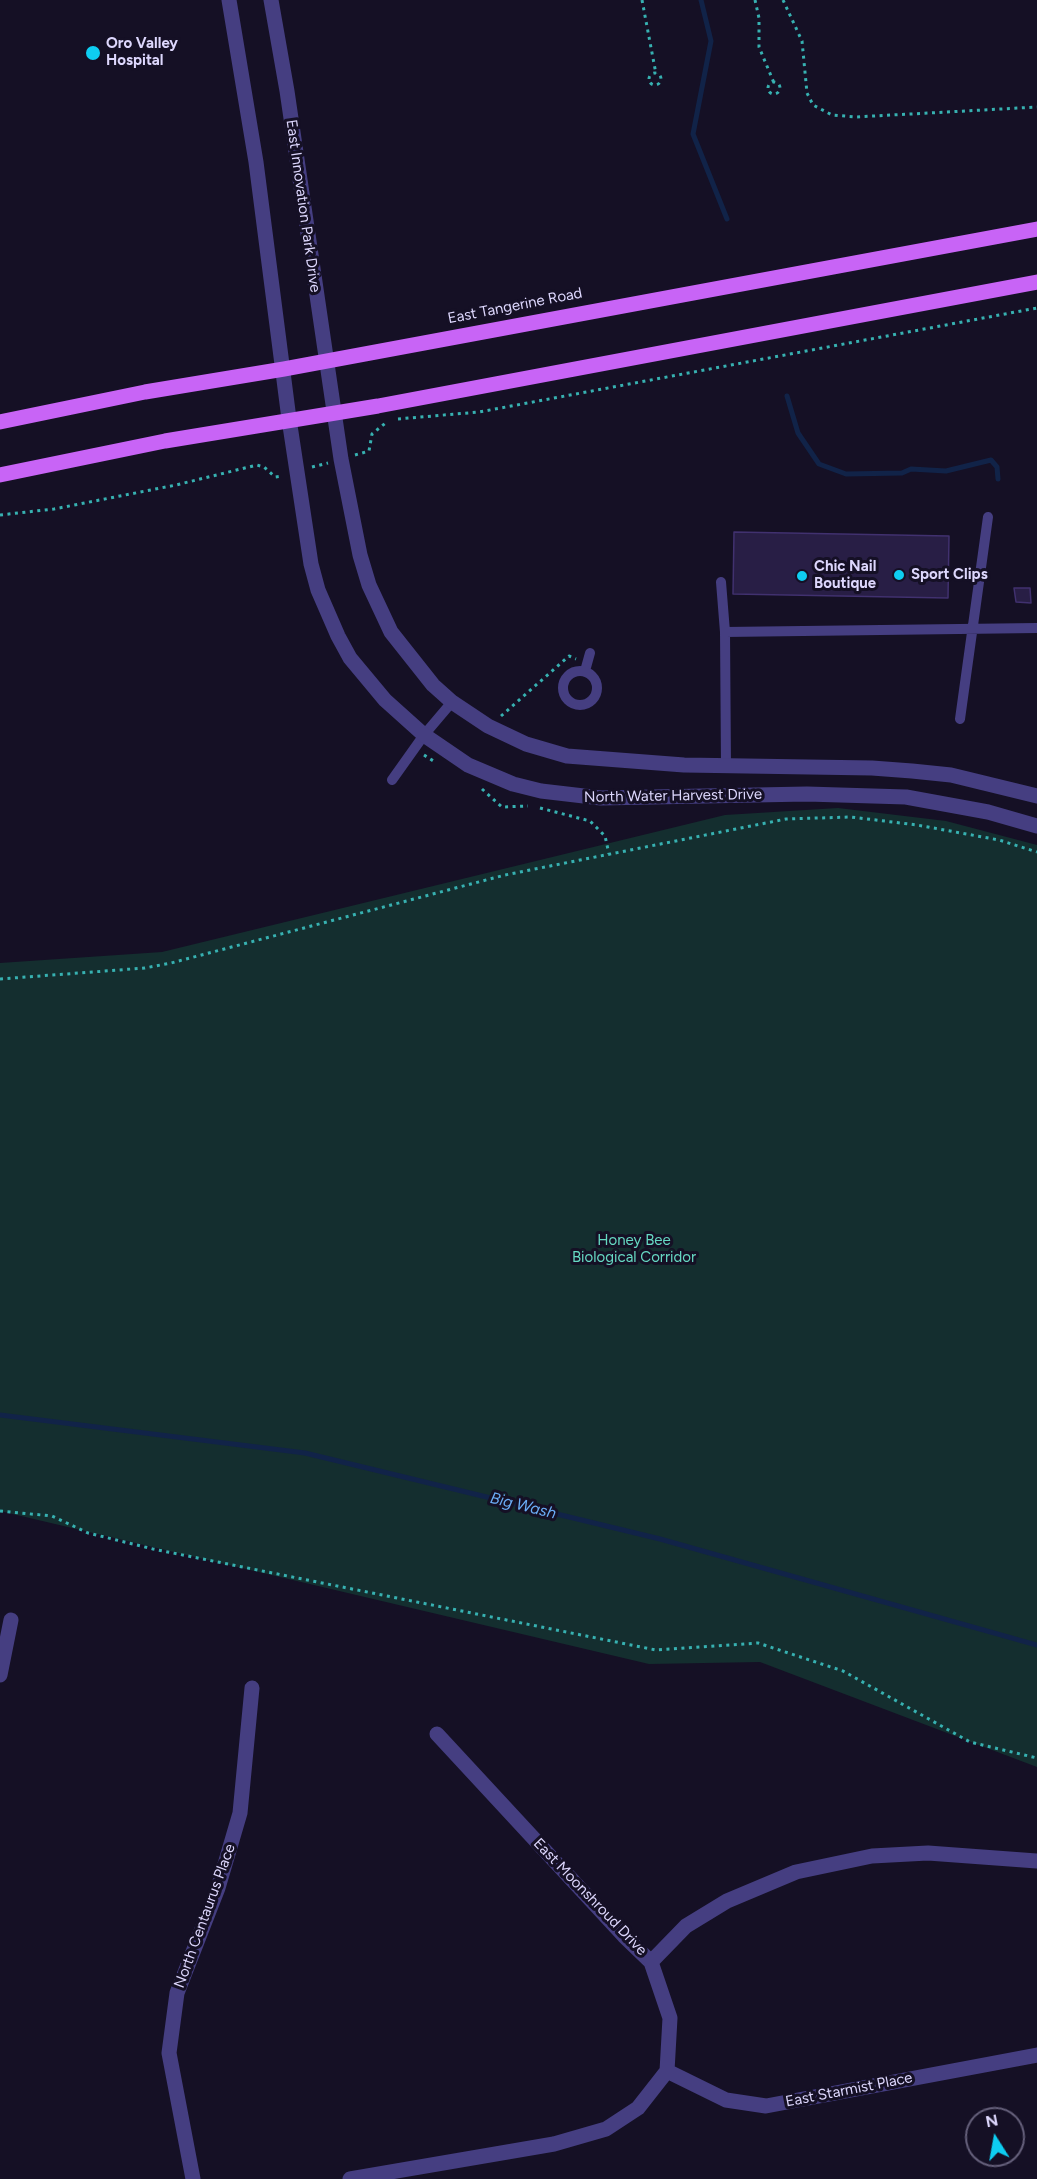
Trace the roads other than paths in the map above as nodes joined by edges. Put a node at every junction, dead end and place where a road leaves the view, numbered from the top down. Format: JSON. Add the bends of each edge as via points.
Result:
{"nodes":[{"id":1,"x":229,"y":0,"type":"edge"},
{"id":2,"x":271,"y":0,"type":"edge"},
{"id":3,"x":1037,"y":229,"type":"edge"},
{"id":4,"x":1037,"y":282,"type":"edge"},
{"id":5,"x":325,"y":361,"type":"junction"},
{"id":6,"x":284,"y":369,"type":"junction"},
{"id":7,"x":333,"y":412,"type":"junction"},
{"id":8,"x":289,"y":419,"type":"junction"},
{"id":9,"x":0,"y":422,"type":"edge"},
{"id":10,"x":0,"y":475,"type":"edge"},
{"id":11,"x":988,"y":517,"type":"dead end"},
{"id":12,"x":720,"y":582,"type":"dead end"},
{"id":13,"x":1037,"y":628,"type":"edge"},
{"id":14,"x":973,"y":629,"type":"junction"},
{"id":15,"x":725,"y":632,"type":"junction"},
{"id":16,"x":452,"y":702,"type":"junction"},
{"id":17,"x":960,"y":719,"type":"dead end"},
{"id":18,"x":424,"y":735,"type":"junction"},
{"id":19,"x":726,"y":767,"type":"junction"},
{"id":20,"x":392,"y":780,"type":"dead end"},
{"id":21,"x":1037,"y":796,"type":"edge"},
{"id":22,"x":1037,"y":826,"type":"edge"},
{"id":23,"x":11,"y":1620,"type":"dead end"},
{"id":24,"x":0,"y":1675,"type":"edge"},
{"id":25,"x":252,"y":1688,"type":"dead end"},
{"id":26,"x":437,"y":1734,"type":"dead end"},
{"id":27,"x":1037,"y":1861,"type":"edge"},
{"id":28,"x":651,"y":1962,"type":"junction"},
{"id":29,"x":1037,"y":2055,"type":"edge"},
{"id":30,"x":667,"y":2071,"type":"junction"},
{"id":31,"x":193,"y":2179,"type":"edge"},
{"id":32,"x":350,"y":2179,"type":"edge"}],
"edges":[{"from":1,"to":6,"type":"street"},
{"from":2,"to":5,"type":"street","name":"East Innovation Park Drive"},
{"from":3,"to":5,"type":"main road","name":"East Tangerine Road"},
{"from":4,"to":7,"type":"main road"},
{"from":5,"to":6,"type":"main road","name":"East Tangerine Road"},
{"from":5,"to":7,"type":"street","name":"East Innovation Park Drive"},
{"from":6,"to":8,"type":"street","name":"North Water Harvest Drive"},
{"from":6,"to":9,"type":"main road","name":"East Tangerine Road"},
{"from":7,"to":8,"type":"main road"},
{"from":7,"to":16,"type":"street","name":"North Water Harvest Drive","via":[[360,555],[381,614],[410,660]]},
{"from":8,"to":10,"type":"main road"},
{"from":8,"to":18,"type":"street","name":"North Water Harvest Drive","via":[[311,564],[334,628],[367,680]]},
{"from":11,"to":14,"type":"lane"},
{"from":12,"to":15,"type":"lane"},
{"from":13,"to":14,"type":"lane"},
{"from":14,"to":15,"type":"lane"},
{"from":14,"to":17,"type":"lane"},
{"from":15,"to":19,"type":"lane"},
{"from":16,"to":18,"type":"lane"},
{"from":16,"to":19,"type":"street","name":"North Water Harvest Drive","via":[[488,726],[526,744],[567,756]]},
{"from":18,"to":20,"type":"lane"},
{"from":18,"to":22,"type":"street","name":"North Water Harvest Drive","via":[[489,775],[572,797],[906,797],[988,812]]},
{"from":19,"to":21,"type":"street","name":"North Water Harvest Drive","via":[[912,771],[951,775]]},
{"from":23,"to":24,"type":"street"},
{"from":25,"to":31,"type":"street","name":"North Centaurus Place","via":[[240,1814],[218,1888],[177,1993],[170,2053]]},
{"from":26,"to":28,"type":"street","name":"East Moonshroud Drive"},
{"from":27,"to":28,"type":"street","via":[[928,1853],[872,1856],[796,1872],[727,1901],[686,1926]]},
{"from":28,"to":30,"type":"street","name":"East Moonshroud Drive","via":[[670,2018]]},
{"from":29,"to":30,"type":"street","name":"East Starmist Place","via":[[766,2106],[726,2100]]},
{"from":30,"to":32,"type":"street","via":[[638,2108],[606,2129],[554,2144]]}]}
